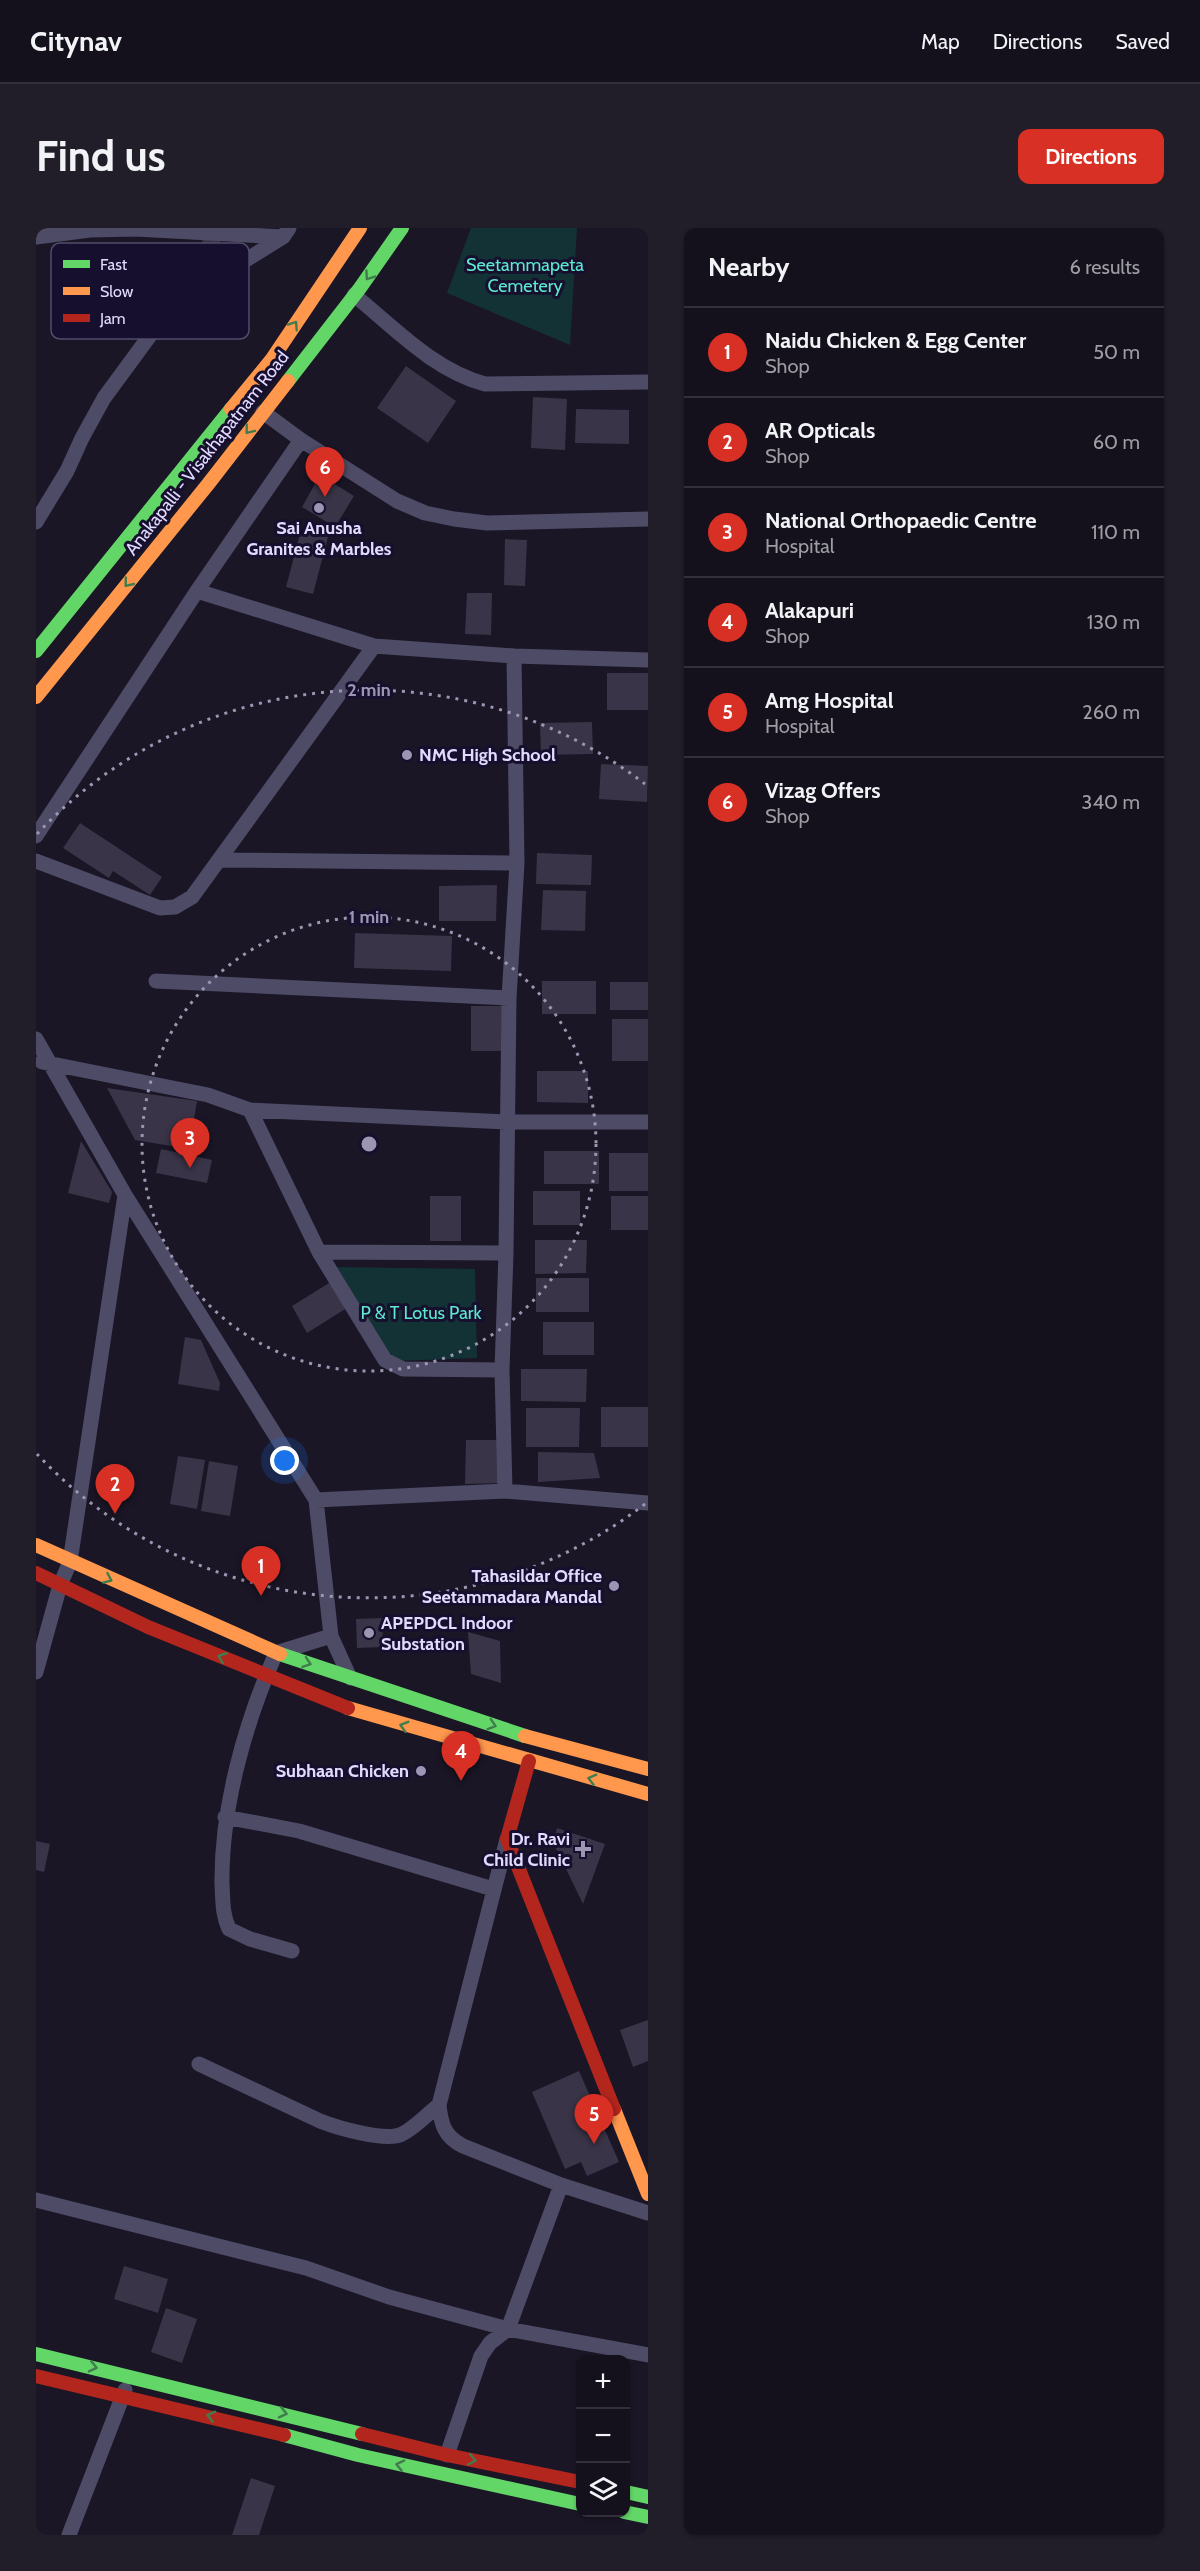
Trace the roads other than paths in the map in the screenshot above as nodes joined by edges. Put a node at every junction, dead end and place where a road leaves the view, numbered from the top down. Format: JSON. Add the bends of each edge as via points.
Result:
{"nodes":[{"id":1,"x":360,"y":228,"type":"edge"},
{"id":2,"x":402,"y":228,"type":"edge"},
{"id":3,"x":286,"y":233,"type":"edge"},
{"id":4,"x":36,"y":237,"type":"edge"},
{"id":5,"x":249,"y":257,"type":"edge"},
{"id":6,"x":354,"y":295,"type":"junction"},
{"id":7,"x":147,"y":339,"type":"edge"},
{"id":8,"x":648,"y":382,"type":"edge"},
{"id":9,"x":263,"y":412,"type":"junction"},
{"id":10,"x":301,"y":440,"type":"junction"},
{"id":11,"x":648,"y":519,"type":"edge"},
{"id":12,"x":36,"y":522,"type":"edge"},
{"id":13,"x":197,"y":591,"type":"junction"},
{"id":14,"x":374,"y":646,"type":"junction"},
{"id":15,"x":36,"y":651,"type":"edge"},
{"id":16,"x":514,"y":656,"type":"junction"},
{"id":17,"x":648,"y":660,"type":"edge"},
{"id":18,"x":36,"y":697,"type":"edge"},
{"id":19,"x":36,"y":836,"type":"edge"},
{"id":20,"x":220,"y":860,"type":"junction"},
{"id":21,"x":36,"y":861,"type":"edge"},
{"id":22,"x":517,"y":863,"type":"junction"},
{"id":23,"x":156,"y":981,"type":"dead end"},
{"id":24,"x":509,"y":998,"type":"junction"},
{"id":25,"x":36,"y":1039,"type":"edge"},
{"id":26,"x":42,"y":1062,"type":"edge"},
{"id":27,"x":250,"y":1110,"type":"junction"},
{"id":28,"x":507,"y":1122,"type":"junction"},
{"id":29,"x":648,"y":1122,"type":"edge"},
{"id":30,"x":125,"y":1195,"type":"junction"},
{"id":31,"x":319,"y":1252,"type":"junction"},
{"id":32,"x":506,"y":1253,"type":"junction"},
{"id":33,"x":502,"y":1370,"type":"junction"},
{"id":34,"x":505,"y":1491,"type":"junction"},
{"id":35,"x":316,"y":1500,"type":"junction"},
{"id":36,"x":648,"y":1503,"type":"edge"},
{"id":37,"x":36,"y":1545,"type":"edge"},
{"id":38,"x":70,"y":1563,"type":"junction"},
{"id":39,"x":36,"y":1573,"type":"edge"},
{"id":40,"x":60,"y":1585,"type":"junction"},
{"id":41,"x":331,"y":1636,"type":"junction"},
{"id":42,"x":276,"y":1653,"type":"junction"},
{"id":43,"x":36,"y":1672,"type":"edge"},
{"id":44,"x":266,"y":1675,"type":"junction"},
{"id":45,"x":350,"y":1678,"type":"junction"},
{"id":46,"x":529,"y":1761,"type":"junction"},
{"id":47,"x":648,"y":1769,"type":"edge"},
{"id":48,"x":648,"y":1794,"type":"edge"},
{"id":49,"x":225,"y":1817,"type":"junction"},
{"id":50,"x":507,"y":1839,"type":"junction"},
{"id":51,"x":493,"y":1889,"type":"junction"},
{"id":52,"x":292,"y":1951,"type":"dead end"},
{"id":53,"x":199,"y":2064,"type":"dead end"},
{"id":54,"x":439,"y":2105,"type":"junction"},
{"id":55,"x":561,"y":2185,"type":"junction"},
{"id":56,"x":648,"y":2194,"type":"edge"},
{"id":57,"x":36,"y":2200,"type":"edge"},
{"id":58,"x":648,"y":2213,"type":"edge"},
{"id":59,"x":508,"y":2329,"type":"junction"},
{"id":60,"x":36,"y":2354,"type":"edge"},
{"id":61,"x":648,"y":2355,"type":"edge"},
{"id":62,"x":36,"y":2376,"type":"edge"},
{"id":63,"x":129,"y":2376,"type":"junction"},
{"id":64,"x":124,"y":2395,"type":"junction"},
{"id":65,"x":447,"y":2455,"type":"junction"},
{"id":66,"x":576,"y":2481,"type":"edge"},
{"id":67,"x":630,"y":2493,"type":"edge"},
{"id":68,"x":648,"y":2497,"type":"edge"},
{"id":69,"x":576,"y":2503,"type":"edge"},
{"id":70,"x":630,"y":2513,"type":"edge"},
{"id":71,"x":648,"y":2517,"type":"edge"},
{"id":72,"x":69,"y":2535,"type":"edge"}],
"edges":[{"from":15,"to":1,"type":"main road","name":"Anakapalli - Visakhapatnam Road","one_way":true,"via":[[272,359]]},
{"from":2,"to":6,"type":"main road","name":"Anakapalli - Visakhapatnam Road","one_way":true},
{"from":3,"to":4,"type":"street","via":[[136,229]]},
{"from":3,"to":5,"type":"street"},
{"from":6,"to":8,"type":"street","via":[[439,365],[462,378],[485,384]]},
{"from":6,"to":9,"type":"main road","name":"Anakapalli - Visakhapatnam Road"},
{"from":7,"to":12,"type":"street","via":[[104,398]]},
{"from":9,"to":10,"type":"street"},
{"from":9,"to":18,"type":"main road","name":"Anakapalli - Visakhapatnam Road","one_way":true},
{"from":10,"to":11,"type":"street","via":[[397,501],[425,513],[487,523]]},
{"from":10,"to":13,"type":"street"},
{"from":13,"to":14,"type":"street"},
{"from":13,"to":19,"type":"street"},
{"from":14,"to":16,"type":"street"},
{"from":14,"to":20,"type":"street"},
{"from":16,"to":17,"type":"street"},
{"from":16,"to":22,"type":"street"},
{"from":20,"to":21,"type":"street","via":[[192,897],[175,907],[160,908]]},
{"from":20,"to":22,"type":"street"},
{"from":22,"to":24,"type":"street"},
{"from":23,"to":24,"type":"street"},
{"from":24,"to":28,"type":"street"},
{"from":25,"to":26,"type":"street"},
{"from":26,"to":27,"type":"street","via":[[208,1095]]},
{"from":26,"to":30,"type":"street"},
{"from":27,"to":28,"type":"street"},
{"from":27,"to":31,"type":"street"},
{"from":28,"to":29,"type":"street"},
{"from":28,"to":32,"type":"street"},
{"from":30,"to":35,"type":"street"},
{"from":30,"to":38,"type":"street"},
{"from":31,"to":32,"type":"street"},
{"from":31,"to":33,"type":"street","via":[[363,1326],[393,1366],[416,1370]]},
{"from":32,"to":33,"type":"street"},
{"from":33,"to":34,"type":"street"},
{"from":34,"to":35,"type":"street"},
{"from":34,"to":36,"type":"street"},
{"from":35,"to":41,"type":"street"},
{"from":37,"to":38,"type":"main road"},
{"from":38,"to":40,"type":"street"},
{"from":38,"to":42,"type":"main road","one_way":true},
{"from":39,"to":40,"type":"main road"},
{"from":40,"to":43,"type":"street"},
{"from":44,"to":40,"type":"main road","one_way":true,"via":[[148,1627]]},
{"from":41,"to":42,"type":"street"},
{"from":41,"to":45,"type":"street"},
{"from":42,"to":44,"type":"street"},
{"from":42,"to":45,"type":"main road","one_way":true},
{"from":46,"to":44,"type":"main road","one_way":true,"via":[[345,1707]]},
{"from":44,"to":49,"type":"street"},
{"from":45,"to":47,"type":"main road","one_way":true,"via":[[531,1738]]},
{"from":48,"to":46,"type":"main road","one_way":true},
{"from":46,"to":50,"type":"main road"},
{"from":49,"to":51,"type":"street","via":[[299,1831]]},
{"from":49,"to":52,"type":"street","via":[[223,1917],[229,1929]]},
{"from":50,"to":51,"type":"street"},
{"from":50,"to":56,"type":"main road"},
{"from":51,"to":54,"type":"street"},
{"from":53,"to":54,"type":"street","via":[[336,2127],[382,2136],[402,2134]]},
{"from":54,"to":55,"type":"street","via":[[440,2120],[452,2140]]},
{"from":55,"to":58,"type":"street"},
{"from":55,"to":59,"type":"street"},
{"from":57,"to":59,"type":"street","via":[[306,2268],[389,2297]]},
{"from":59,"to":61,"type":"street"},
{"from":59,"to":65,"type":"street","via":[[481,2356]]},
{"from":60,"to":63,"type":"main road","one_way":true},
{"from":62,"to":64,"type":"main road"},
{"from":63,"to":64,"type":"street"},
{"from":63,"to":65,"type":"main road","one_way":true},
{"from":69,"to":64,"type":"main road","one_way":true,"via":[[358,2455]]},
{"from":64,"to":72,"type":"street"},
{"from":65,"to":66,"type":"main road","one_way":true},
{"from":67,"to":68,"type":"main road"},
{"from":70,"to":71,"type":"main road"}]}
